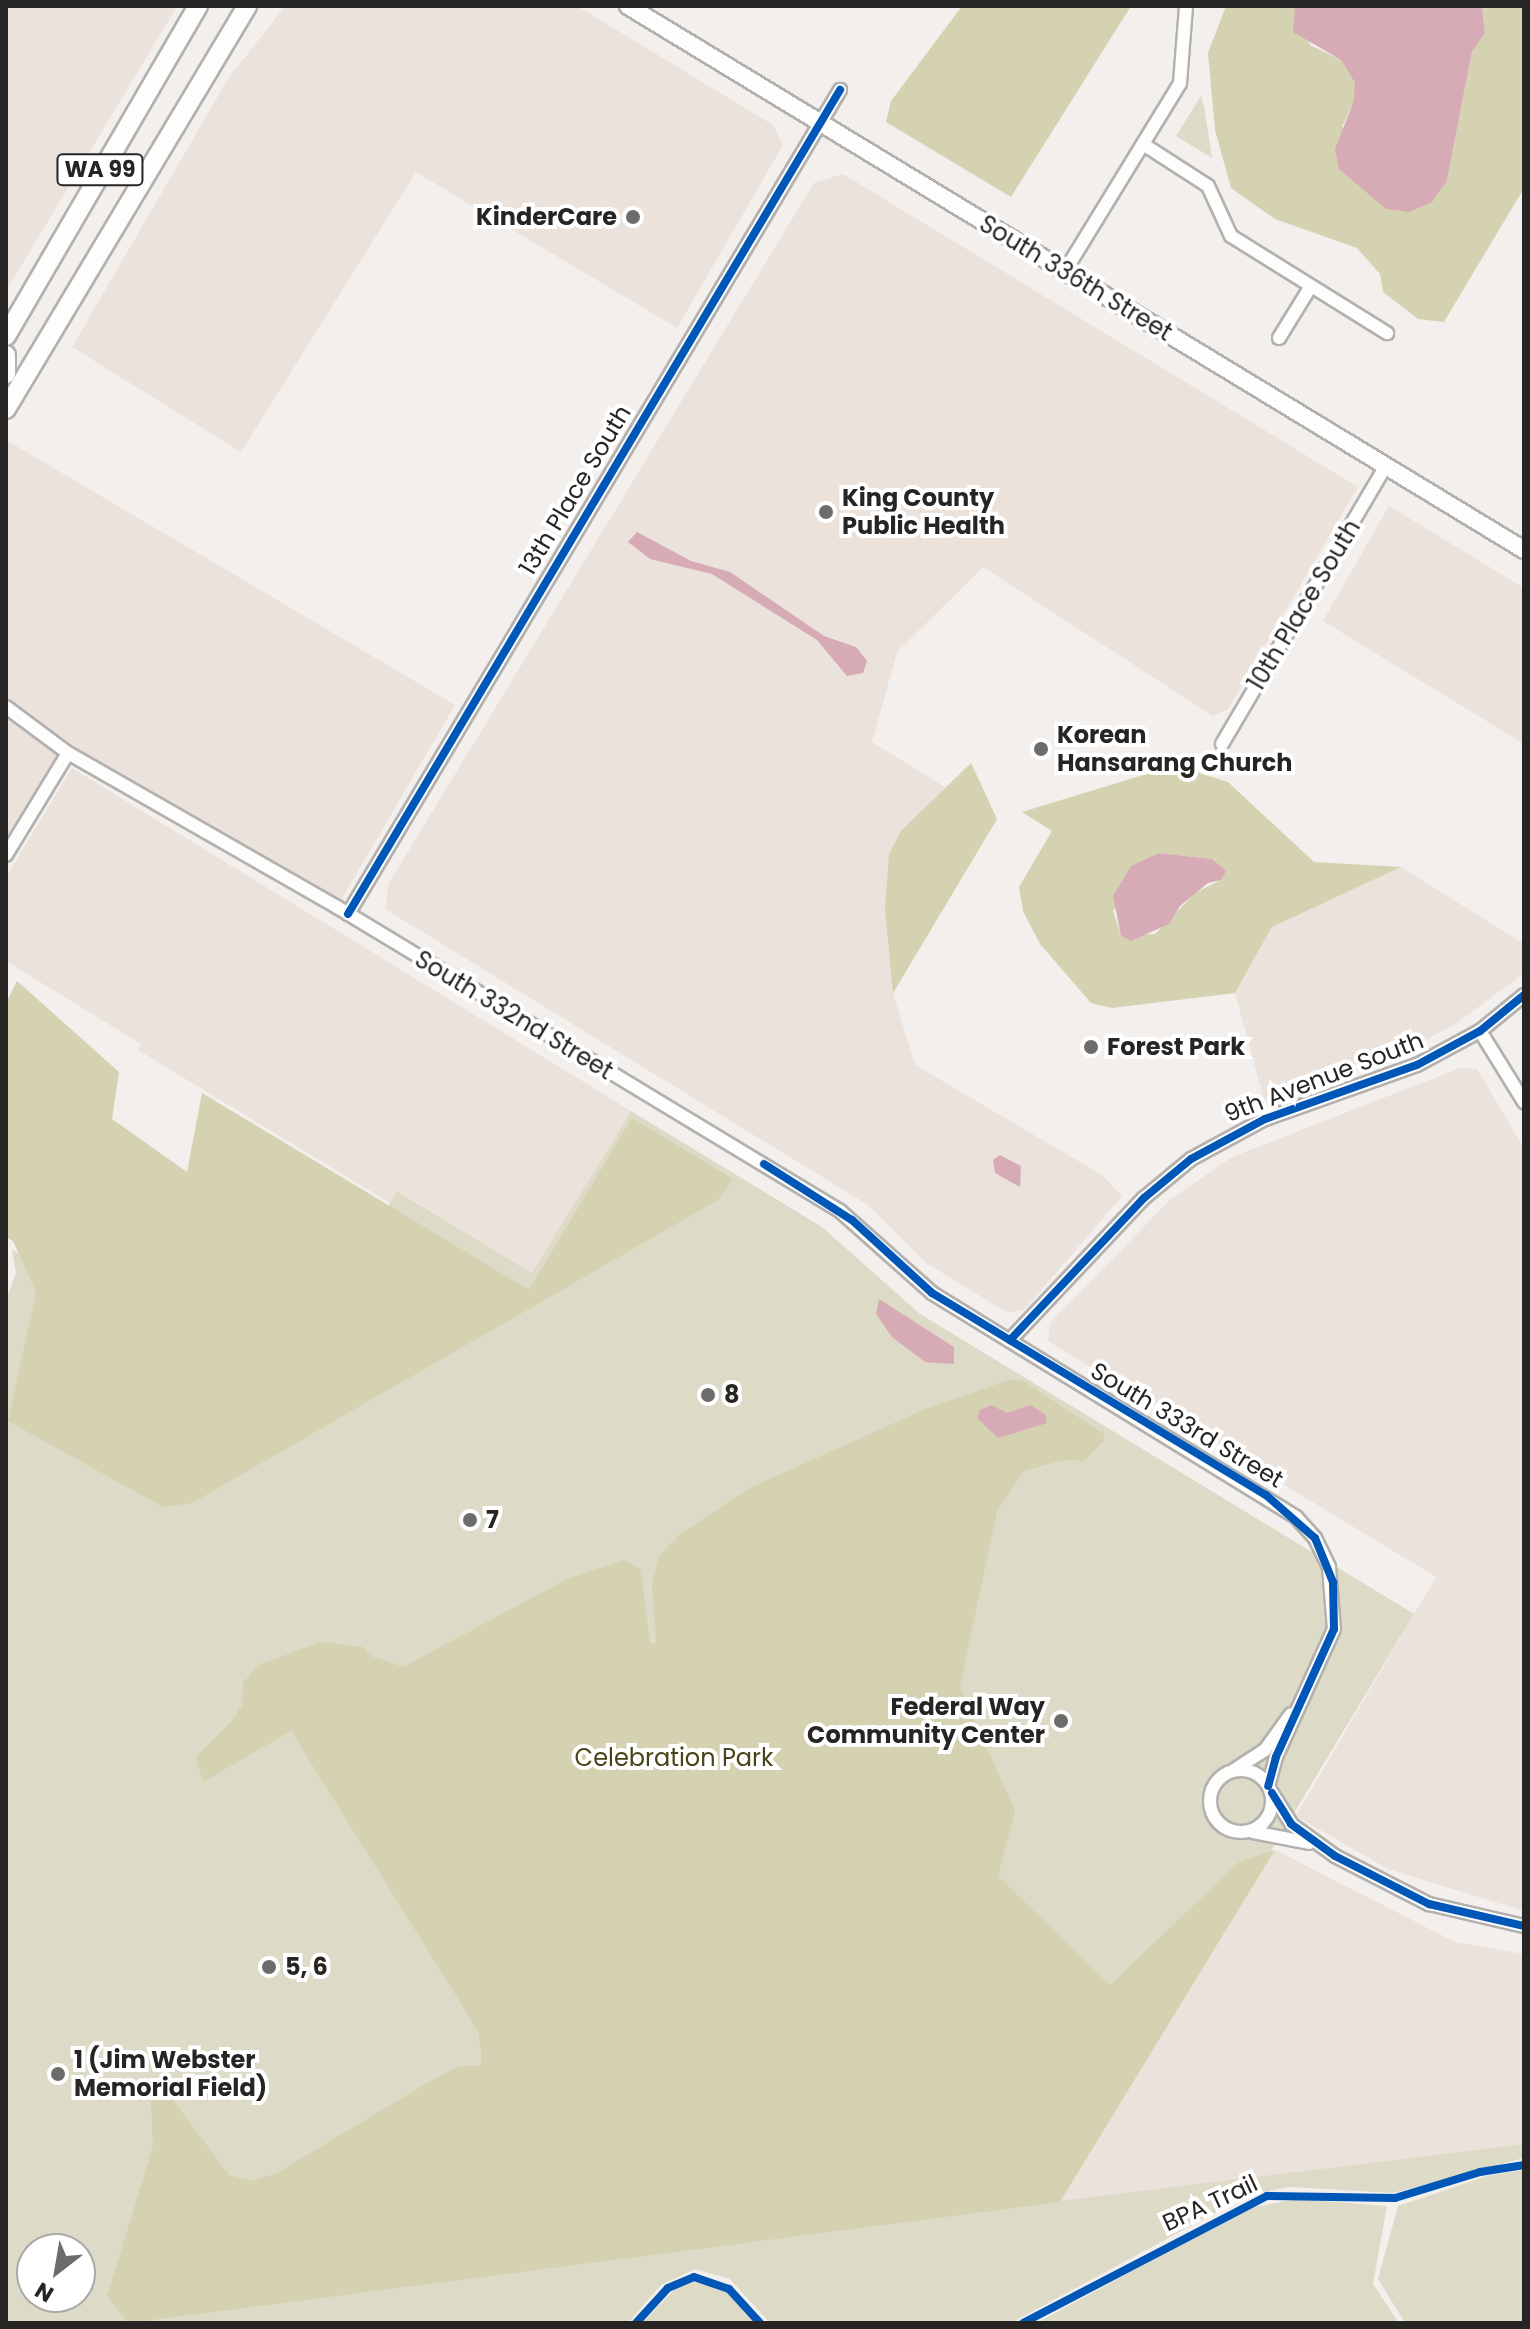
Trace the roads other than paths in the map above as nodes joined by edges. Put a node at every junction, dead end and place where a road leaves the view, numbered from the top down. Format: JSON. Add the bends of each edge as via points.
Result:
{"nodes":[{"id":1,"x":198,"y":6,"type":"edge"},
{"id":2,"x":247,"y":6,"type":"edge"},
{"id":3,"x":628,"y":6,"type":"edge"},
{"id":4,"x":1186,"y":6,"type":"edge"},
{"id":5,"x":840,"y":90,"type":"dead end"},
{"id":6,"x":820,"y":123,"type":"junction"},
{"id":7,"x":1143,"y":144,"type":"junction"},
{"id":8,"x":1065,"y":271,"type":"junction"},
{"id":9,"x":1311,"y":286,"type":"junction"},
{"id":10,"x":1387,"y":333,"type":"dead end"},
{"id":11,"x":6,"y":336,"type":"edge"},
{"id":12,"x":1279,"y":338,"type":"dead end"},
{"id":13,"x":6,"y":355,"type":"edge"},
{"id":14,"x":6,"y":374,"type":"edge"},
{"id":15,"x":6,"y":409,"type":"edge"},
{"id":16,"x":1386,"y":466,"type":"junction"},
{"id":17,"x":1524,"y":550,"type":"edge"},
{"id":18,"x":6,"y":707,"type":"edge"},
{"id":19,"x":1222,"y":744,"type":"dead end"},
{"id":20,"x":68,"y":753,"type":"junction"},
{"id":21,"x":6,"y":855,"type":"edge"},
{"id":22,"x":348,"y":914,"type":"junction"},
{"id":23,"x":1524,"y":995,"type":"edge"},
{"id":24,"x":1480,"y":1031,"type":"junction"},
{"id":25,"x":1524,"y":1102,"type":"edge"},
{"id":26,"x":1010,"y":1340,"type":"junction"},
{"id":27,"x":1314,"y":1682,"type":"junction"},
{"id":28,"x":1233,"y":1771,"type":"junction"},
{"id":29,"x":1270,"y":1790,"type":"junction"},
{"id":30,"x":1249,"y":1832,"type":"junction"},
{"id":31,"x":1316,"y":1845,"type":"junction"},
{"id":32,"x":1524,"y":1926,"type":"edge"}],
"edges":[{"from":1,"to":11,"type":"main road","number":"WA 99"},
{"from":2,"to":15,"type":"main road","number":"WA 99"},
{"from":3,"to":6,"type":"main road","name":"South 336th Street"},
{"from":4,"to":7,"type":"street","via":[[1182,74]]},
{"from":5,"to":6,"type":"street","name":"13th Place South"},
{"from":6,"to":8,"type":"main road","name":"South 336th Street"},
{"from":6,"to":22,"type":"street","name":"13th Place South"},
{"from":7,"to":8,"type":"street"},
{"from":7,"to":9,"type":"street","via":[[1208,186],[1231,236]]},
{"from":8,"to":16,"type":"main road","name":"South 336th Street"},
{"from":9,"to":10,"type":"street"},
{"from":9,"to":12,"type":"street"},
{"from":13,"to":14,"type":"main road"},
{"from":16,"to":17,"type":"main road","name":"South 336th Street"},
{"from":16,"to":19,"type":"street","name":"10th Place South"},
{"from":18,"to":20,"type":"street","name":"South 332nd Street"},
{"from":20,"to":21,"type":"street"},
{"from":20,"to":22,"type":"street","name":"South 332nd Street"},
{"from":22,"to":26,"type":"street","name":"South 332nd Street","via":[[840,1211],[911,1278]]},
{"from":23,"to":24,"type":"street","name":"9th Avenue South"},
{"from":24,"to":25,"type":"street"},
{"from":24,"to":26,"type":"street","name":"9th Avenue South","via":[[1405,1070],[1227,1136],[1191,1159],[1144,1198]]},
{"from":26,"to":27,"type":"street","name":"South 333rd Street","via":[[1266,1495],[1306,1527],[1329,1567],[1336,1612],[1330,1645]]},
{"from":27,"to":28,"type":"street","name":"South 333rd Street","via":[[1265,1750]]},
{"from":27,"to":29,"type":"street","name":"South 333rd Street","via":[[1276,1757]]},
{"from":28,"to":29,"type":"street","via":[[1257,1774]]},
{"from":28,"to":30,"type":"street","via":[[1214,1786],[1211,1809],[1225,1828]]},
{"from":29,"to":30,"type":"street","via":[[1268,1817]]},
{"from":29,"to":31,"type":"street","via":[[1291,1824]]},
{"from":30,"to":31,"type":"street"},
{"from":31,"to":32,"type":"street","via":[[1429,1904]]}]}
